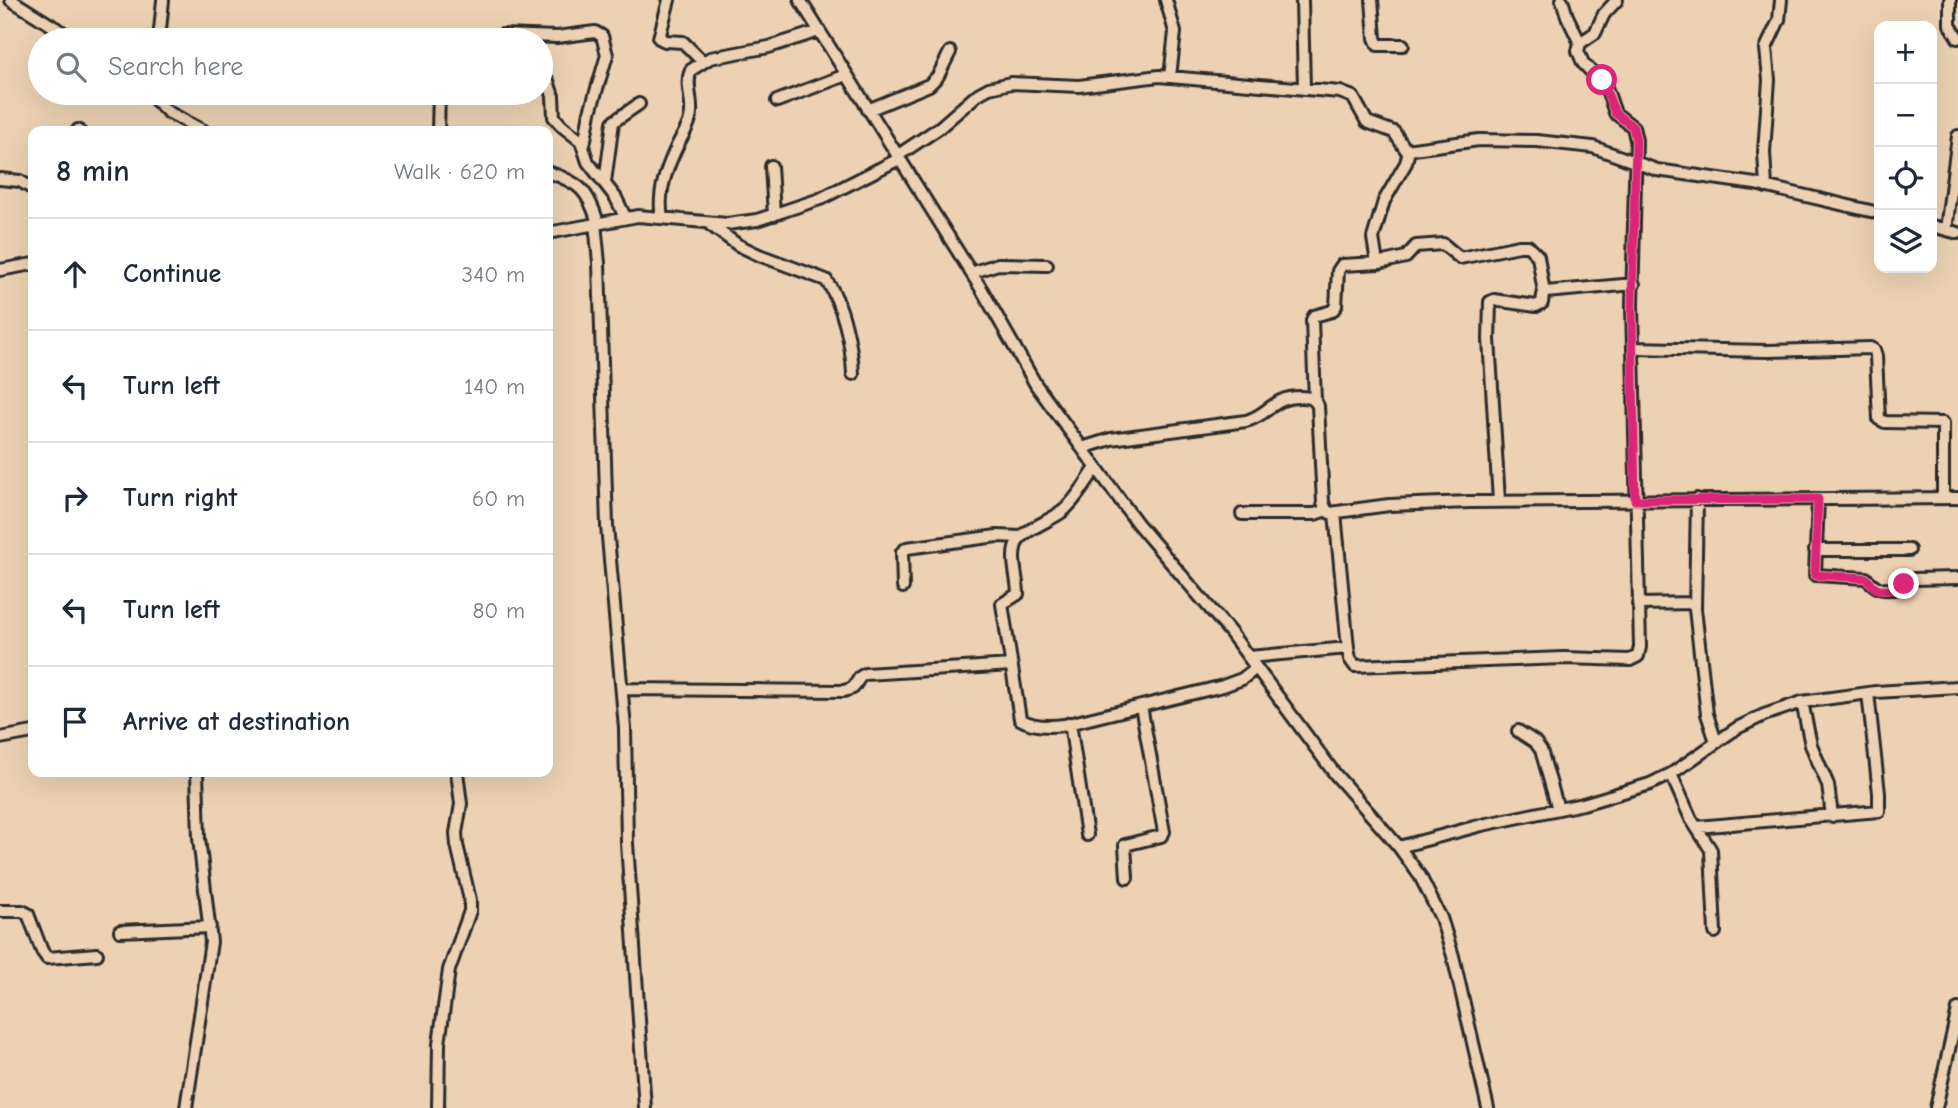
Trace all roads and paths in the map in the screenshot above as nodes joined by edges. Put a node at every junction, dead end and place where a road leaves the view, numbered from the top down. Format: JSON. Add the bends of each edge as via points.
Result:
{"nodes":[{"id":1,"x":11,"y":0,"type":"edge"},
{"id":2,"x":163,"y":0,"type":"edge"},
{"id":3,"x":669,"y":0,"type":"edge"},
{"id":4,"x":800,"y":0,"type":"edge"},
{"id":5,"x":1166,"y":0,"type":"edge"},
{"id":6,"x":1302,"y":0,"type":"edge"},
{"id":7,"x":1372,"y":0,"type":"edge"},
{"id":8,"x":1562,"y":0,"type":"edge"},
{"id":9,"x":1617,"y":0,"type":"edge"},
{"id":10,"x":1781,"y":0,"type":"edge"},
{"id":11,"x":1950,"y":0,"type":"edge"},
{"id":12,"x":27,"y":5,"type":"edge"},
{"id":13,"x":59,"y":28,"type":"edge"},
{"id":14,"x":160,"y":28,"type":"edge"},
{"id":15,"x":819,"y":31,"type":"junction"},
{"id":16,"x":553,"y":37,"type":"edge"},
{"id":17,"x":1958,"y":38,"type":"edge"},
{"id":18,"x":1580,"y":43,"type":"junction"},
{"id":19,"x":1403,"y":45,"type":"dead end"},
{"id":20,"x":950,"y":52,"type":"dead end"},
{"id":21,"x":702,"y":61,"type":"junction"},
{"id":22,"x":846,"y":75,"type":"junction"},
{"id":23,"x":1170,"y":77,"type":"junction"},
{"id":24,"x":1304,"y":89,"type":"junction"},
{"id":25,"x":553,"y":96,"type":"edge"},
{"id":26,"x":777,"y":101,"type":"dead end"},
{"id":27,"x":639,"y":104,"type":"dead end"},
{"id":28,"x":161,"y":105,"type":"edge"},
{"id":29,"x":439,"y":105,"type":"edge"},
{"id":30,"x":868,"y":110,"type":"junction"},
{"id":31,"x":195,"y":126,"type":"edge"},
{"id":32,"x":438,"y":126,"type":"edge"},
{"id":33,"x":1958,"y":136,"type":"edge"},
{"id":34,"x":583,"y":145,"type":"junction"},
{"id":35,"x":1409,"y":150,"type":"junction"},
{"id":36,"x":898,"y":158,"type":"junction"},
{"id":37,"x":1637,"y":161,"type":"junction"},
{"id":38,"x":771,"y":166,"type":"dead end"},
{"id":39,"x":553,"y":174,"type":"edge"},
{"id":40,"x":0,"y":179,"type":"edge"},
{"id":41,"x":605,"y":182,"type":"junction"},
{"id":42,"x":28,"y":186,"type":"edge"},
{"id":43,"x":1766,"y":187,"type":"junction"},
{"id":44,"x":1874,"y":212,"type":"edge"},
{"id":45,"x":774,"y":215,"type":"junction"},
{"id":46,"x":625,"y":217,"type":"junction"},
{"id":47,"x":662,"y":218,"type":"junction"},
{"id":48,"x":596,"y":223,"type":"junction"},
{"id":49,"x":709,"y":224,"type":"junction"},
{"id":50,"x":1937,"y":227,"type":"edge"},
{"id":51,"x":1946,"y":230,"type":"junction"},
{"id":52,"x":553,"y":232,"type":"edge"},
{"id":53,"x":1958,"y":233,"type":"edge"},
{"id":54,"x":1377,"y":263,"type":"junction"},
{"id":55,"x":28,"y":265,"type":"edge"},
{"id":56,"x":1047,"y":265,"type":"dead end"},
{"id":57,"x":0,"y":270,"type":"edge"},
{"id":58,"x":971,"y":272,"type":"junction"},
{"id":59,"x":1633,"y":284,"type":"junction"},
{"id":60,"x":1544,"y":293,"type":"junction"},
{"id":61,"x":1633,"y":348,"type":"junction"},
{"id":62,"x":853,"y":374,"type":"dead end"},
{"id":63,"x":1315,"y":401,"type":"junction"},
{"id":64,"x":1082,"y":448,"type":"junction"},
{"id":65,"x":1096,"y":467,"type":"junction"},
{"id":66,"x":1943,"y":498,"type":"junction"},
{"id":67,"x":1958,"y":498,"type":"edge"},
{"id":68,"x":1697,"y":499,"type":"junction"},
{"id":69,"x":1818,"y":499,"type":"junction"},
{"id":70,"x":1635,"y":500,"type":"junction"},
{"id":71,"x":1499,"y":501,"type":"junction"},
{"id":72,"x":1331,"y":512,"type":"junction"},
{"id":73,"x":1242,"y":514,"type":"dead end"},
{"id":74,"x":1021,"y":537,"type":"junction"},
{"id":75,"x":1815,"y":550,"type":"junction"},
{"id":76,"x":1909,"y":550,"type":"dead end"},
{"id":77,"x":1958,"y":578,"type":"edge"},
{"id":78,"x":903,"y":587,"type":"dead end"},
{"id":79,"x":1694,"y":603,"type":"junction"},
{"id":80,"x":1638,"y":604,"type":"junction"},
{"id":81,"x":1348,"y":648,"type":"junction"},
{"id":82,"x":1249,"y":657,"type":"junction"},
{"id":83,"x":1013,"y":666,"type":"junction"},
{"id":84,"x":1256,"y":668,"type":"junction"},
{"id":85,"x":1958,"y":687,"type":"edge"},
{"id":86,"x":623,"y":689,"type":"junction"},
{"id":87,"x":1868,"y":693,"type":"junction"},
{"id":88,"x":1802,"y":702,"type":"junction"},
{"id":89,"x":1141,"y":706,"type":"junction"},
{"id":90,"x":1070,"y":723,"type":"junction"},
{"id":91,"x":1518,"y":730,"type":"dead end"},
{"id":92,"x":28,"y":733,"type":"edge"},
{"id":93,"x":0,"y":738,"type":"edge"},
{"id":94,"x":1716,"y":742,"type":"junction"},
{"id":95,"x":1671,"y":774,"type":"junction"},
{"id":96,"x":197,"y":777,"type":"edge"},
{"id":97,"x":458,"y":777,"type":"edge"},
{"id":98,"x":1558,"y":809,"type":"junction"},
{"id":99,"x":1832,"y":816,"type":"junction"},
{"id":100,"x":1697,"y":827,"type":"junction"},
{"id":101,"x":1087,"y":835,"type":"dead end"},
{"id":102,"x":1399,"y":847,"type":"junction"},
{"id":103,"x":1127,"y":878,"type":"dead end"},
{"id":104,"x":0,"y":911,"type":"edge"},
{"id":105,"x":210,"y":927,"type":"junction"},
{"id":106,"x":120,"y":932,"type":"dead end"},
{"id":107,"x":1715,"y":932,"type":"dead end"},
{"id":108,"x":97,"y":954,"type":"dead end"},
{"id":109,"x":1957,"y":1015,"type":"edge"},
{"id":110,"x":186,"y":1108,"type":"edge"},
{"id":111,"x":438,"y":1108,"type":"edge"},
{"id":112,"x":645,"y":1108,"type":"edge"},
{"id":113,"x":1488,"y":1108,"type":"edge"},
{"id":114,"x":1936,"y":1108,"type":"edge"}],
"edges":[{"from":1,"to":12,"type":"street"},
{"from":2,"to":14,"type":"street"},
{"from":3,"to":21,"type":"street","via":[[659,38],[682,42]]},
{"from":4,"to":15,"type":"street"},
{"from":5,"to":23,"type":"street","via":[[1175,32]]},
{"from":6,"to":24,"type":"street"},
{"from":7,"to":19,"type":"street","via":[[1378,45]]},
{"from":8,"to":18,"type":"street"},
{"from":9,"to":18,"type":"street","via":[[1595,33]]},
{"from":10,"to":43,"type":"street","via":[[1779,20],[1766,48]]},
{"from":11,"to":17,"type":"street","via":[[1950,25]]},
{"from":12,"to":13,"type":"street"},
{"from":15,"to":21,"type":"street"},
{"from":15,"to":22,"type":"street"},
{"from":16,"to":34,"type":"street","via":[[595,32],[602,36],[607,55]]},
{"from":18,"to":37,"type":"street","via":[[1583,63],[1602,80],[1615,113],[1633,127]]},
{"from":20,"to":30,"type":"street","via":[[929,85]]},
{"from":21,"to":47,"type":"street","via":[[689,75],[691,116],[661,191]]},
{"from":22,"to":26,"type":"street"},
{"from":22,"to":30,"type":"street"},
{"from":23,"to":24,"type":"street"},
{"from":23,"to":36,"type":"street","via":[[1144,76],[1079,86],[998,85],[978,94]]},
{"from":24,"to":35,"type":"street","via":[[1349,95],[1371,126],[1394,132]]},
{"from":25,"to":34,"type":"street","via":[[554,117]]},
{"from":27,"to":41,"type":"street","via":[[613,122]]},
{"from":28,"to":31,"type":"street"},
{"from":29,"to":32,"type":"street"},
{"from":30,"to":36,"type":"street"},
{"from":33,"to":51,"type":"street"},
{"from":34,"to":41,"type":"street","via":[[588,162]]},
{"from":35,"to":37,"type":"street","via":[[1479,140],[1537,141],[1593,147]]},
{"from":35,"to":54,"type":"street","via":[[1384,201],[1373,238]]},
{"from":36,"to":45,"type":"street","via":[[838,192]]},
{"from":36,"to":58,"type":"street"},
{"from":37,"to":43,"type":"street","via":[[1667,172]]},
{"from":37,"to":59,"type":"street"},
{"from":38,"to":45,"type":"street"},
{"from":39,"to":48,"type":"street","via":[[570,179],[586,192]]},
{"from":40,"to":42,"type":"street"},
{"from":41,"to":46,"type":"street"},
{"from":43,"to":44,"type":"street"},
{"from":45,"to":49,"type":"street"},
{"from":46,"to":47,"type":"street"},
{"from":46,"to":48,"type":"street"},
{"from":47,"to":49,"type":"street"},
{"from":48,"to":52,"type":"street"},
{"from":48,"to":86,"type":"street","via":[[607,526]]},
{"from":49,"to":62,"type":"street","via":[[738,245],[826,281],[847,334]]},
{"from":50,"to":51,"type":"street"},
{"from":51,"to":53,"type":"street"},
{"from":54,"to":60,"type":"street","via":[[1406,257],[1416,246],[1446,246],[1460,258],[1528,246],[1539,260]]},
{"from":54,"to":63,"type":"street","via":[[1340,267],[1336,306],[1312,318]]},
{"from":55,"to":57,"type":"street"},
{"from":56,"to":58,"type":"street","via":[[998,264]]},
{"from":58,"to":64,"type":"street","via":[[1036,385]]},
{"from":59,"to":60,"type":"street"},
{"from":59,"to":61,"type":"street"},
{"from":60,"to":71,"type":"street","via":[[1542,303],[1536,306],[1489,302]]},
{"from":61,"to":66,"type":"street","via":[[1870,348],[1876,356],[1879,419],[1943,423]]},
{"from":61,"to":70,"type":"street"},
{"from":63,"to":64,"type":"street","via":[[1286,397],[1252,419],[1111,439]]},
{"from":63,"to":72,"type":"street","via":[[1323,502]]},
{"from":64,"to":65,"type":"street"},
{"from":65,"to":74,"type":"street","via":[[1068,507]]},
{"from":65,"to":82,"type":"street"},
{"from":66,"to":67,"type":"street"},
{"from":66,"to":69,"type":"street"},
{"from":68,"to":69,"type":"street"},
{"from":68,"to":70,"type":"street"},
{"from":68,"to":79,"type":"street"},
{"from":69,"to":75,"type":"street"},
{"from":70,"to":71,"type":"street"},
{"from":70,"to":80,"type":"street"},
{"from":71,"to":72,"type":"street"},
{"from":72,"to":73,"type":"street"},
{"from":72,"to":81,"type":"street"},
{"from":74,"to":78,"type":"street","via":[[907,548],[901,557]]},
{"from":74,"to":83,"type":"street","via":[[1015,555],[1018,594],[1002,604]]},
{"from":75,"to":76,"type":"street"},
{"from":75,"to":77,"type":"street","via":[[1815,575],[1866,578],[1880,589],[1899,588],[1913,579]]},
{"from":79,"to":80,"type":"street"},
{"from":79,"to":94,"type":"street","via":[[1707,714]]},
{"from":80,"to":81,"type":"street","via":[[1639,652],[1630,660],[1564,658],[1359,667],[1352,663]]},
{"from":81,"to":82,"type":"street"},
{"from":82,"to":84,"type":"street"},
{"from":83,"to":86,"type":"street","via":[[864,674],[853,688],[844,691]]},
{"from":83,"to":90,"type":"street","via":[[1020,719],[1044,726]]},
{"from":84,"to":89,"type":"street","via":[[1223,686]]},
{"from":84,"to":102,"type":"street","via":[[1335,774]]},
{"from":85,"to":87,"type":"street"},
{"from":86,"to":112,"type":"street","via":[[628,865]]},
{"from":87,"to":88,"type":"street"},
{"from":87,"to":99,"type":"street","via":[[1880,809]]},
{"from":88,"to":94,"type":"street","via":[[1764,715]]},
{"from":88,"to":99,"type":"street","via":[[1811,745],[1828,785]]},
{"from":89,"to":90,"type":"street"},
{"from":89,"to":103,"type":"street","via":[[1164,832],[1124,846]]},
{"from":90,"to":101,"type":"street"},
{"from":91,"to":98,"type":"street","via":[[1541,750]]},
{"from":92,"to":93,"type":"street"},
{"from":94,"to":95,"type":"street"},
{"from":95,"to":98,"type":"street","via":[[1624,793]]},
{"from":95,"to":100,"type":"street"},
{"from":96,"to":105,"type":"street"},
{"from":97,"to":111,"type":"street","via":[[461,804],[457,845],[470,911],[449,970],[439,1044]]},
{"from":98,"to":102,"type":"street"},
{"from":99,"to":100,"type":"street"},
{"from":100,"to":107,"type":"street","via":[[1713,860]]},
{"from":102,"to":113,"type":"street","via":[[1441,918]]},
{"from":104,"to":108,"type":"street","via":[[28,914],[47,958]]},
{"from":105,"to":106,"type":"street"},
{"from":105,"to":110,"type":"street","via":[[210,957]]},
{"from":109,"to":114,"type":"street"}]}
